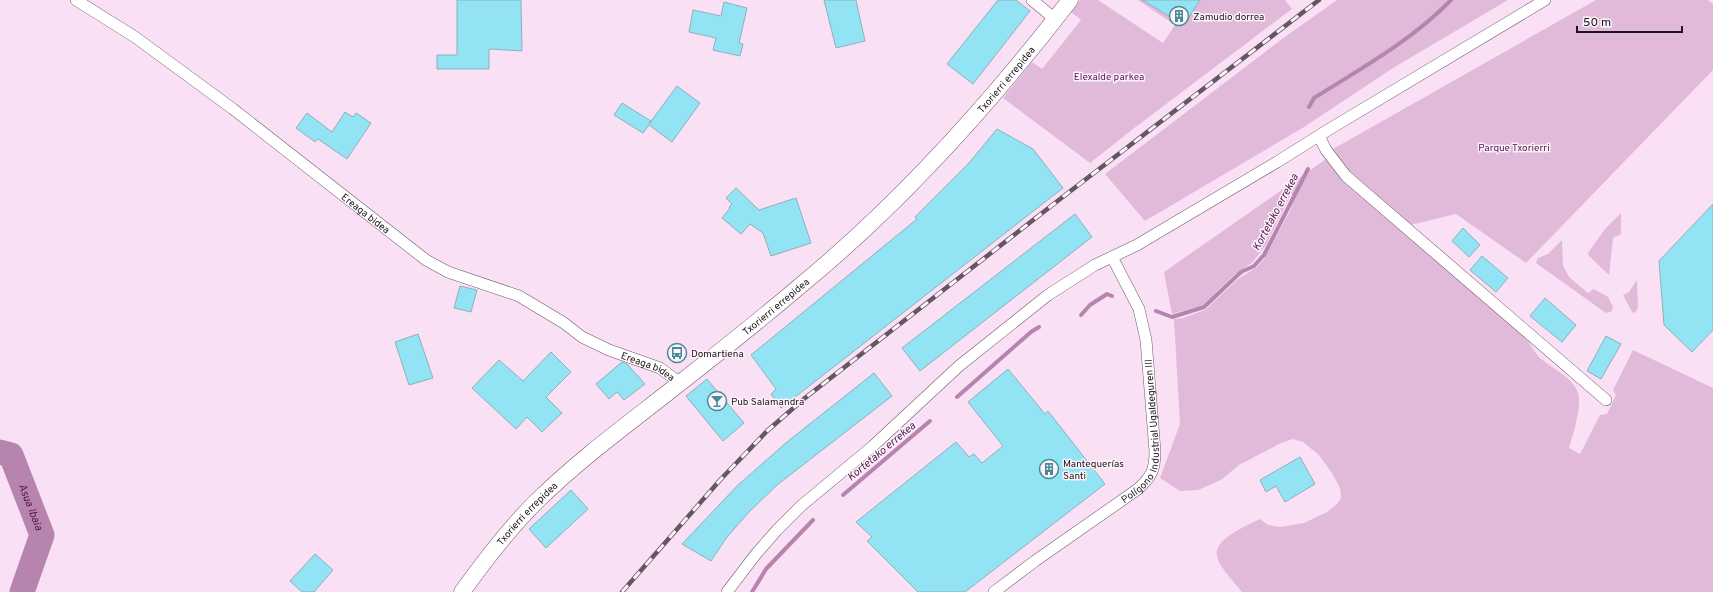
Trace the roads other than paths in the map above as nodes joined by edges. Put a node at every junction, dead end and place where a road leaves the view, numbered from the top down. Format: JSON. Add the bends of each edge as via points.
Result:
{"nodes":[{"id":1,"x":76,"y":0,"type":"edge"},
{"id":2,"x":1032,"y":0,"type":"edge"},
{"id":3,"x":1070,"y":0,"type":"edge"},
{"id":4,"x":1545,"y":0,"type":"edge"},
{"id":5,"x":1055,"y":19,"type":"junction"},
{"id":6,"x":1319,"y":136,"type":"junction"},
{"id":7,"x":1112,"y":257,"type":"junction"},
{"id":8,"x":680,"y":383,"type":"junction"},
{"id":9,"x":1606,"y":400,"type":"dead end"},
{"id":10,"x":462,"y":592,"type":"edge"},
{"id":11,"x":727,"y":592,"type":"edge"},
{"id":12,"x":994,"y":592,"type":"edge"}],
"edges":[{"from":1,"to":8,"type":"street","name":"Ereaga bidea","via":[[135,36],[426,260],[448,272],[520,296],[582,337],[609,350],[660,368]]},
{"from":2,"to":5,"type":"street"},
{"from":3,"to":5,"type":"street","name":"Txorierri errepidea"},
{"from":4,"to":6,"type":"street"},
{"from":5,"to":8,"type":"street","name":"Txorierri errepidea","via":[[980,111],[888,207],[802,285]]},
{"from":6,"to":7,"type":"street"},
{"from":6,"to":9,"type":"street","via":[[1326,150],[1346,176]]},
{"from":7,"to":11,"type":"street","via":[[1048,295],[959,366],[873,446],[801,506],[756,554]]},
{"from":7,"to":12,"type":"street","name":"Polígono Industrial Ugaldeguren III","via":[[1139,309],[1146,340],[1155,466],[1149,479],[1138,489]]},
{"from":8,"to":10,"type":"street","name":"Txorierri errepidea","via":[[598,448],[537,501],[489,556]]}]}
